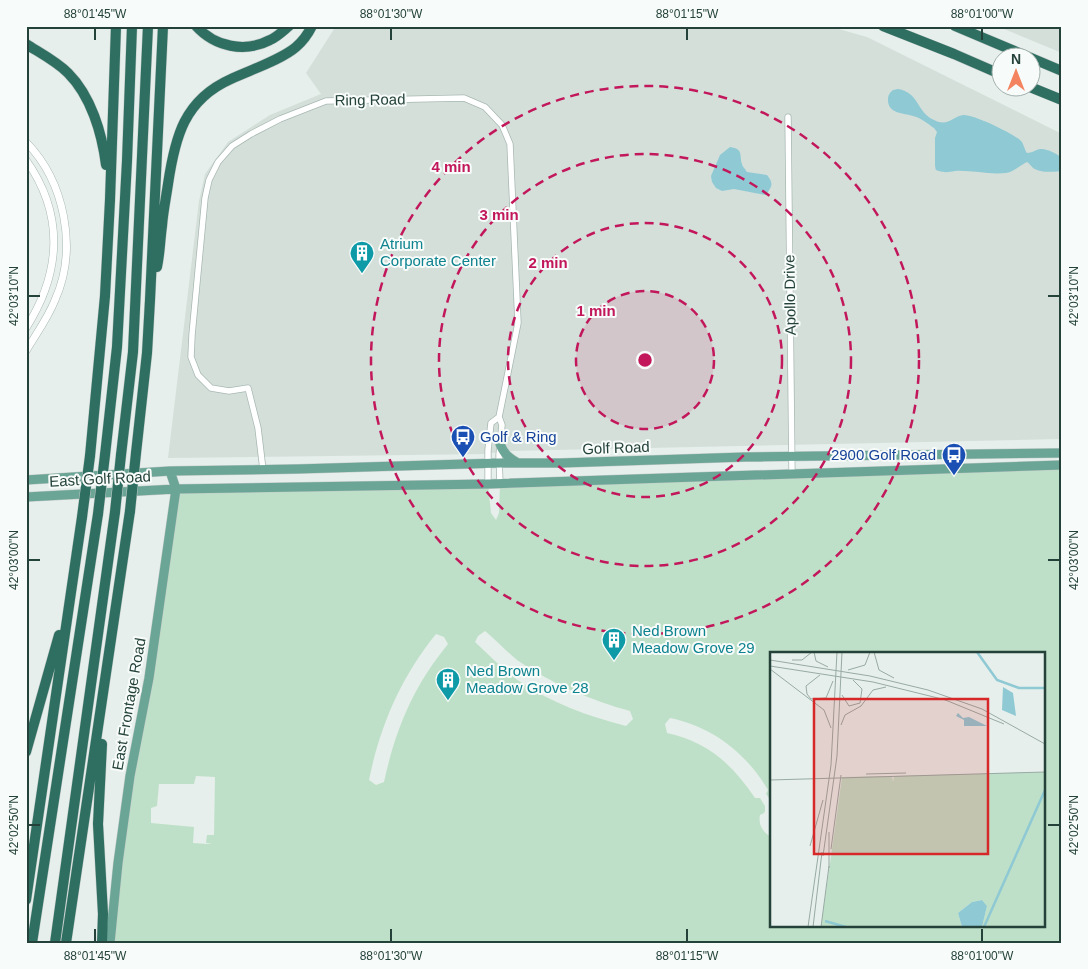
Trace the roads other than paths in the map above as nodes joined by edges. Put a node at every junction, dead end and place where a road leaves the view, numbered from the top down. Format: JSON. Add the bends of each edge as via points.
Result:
{"nodes":[{"id":1,"x":116,"y":26,"type":"edge"},
{"id":2,"x":132,"y":26,"type":"edge"},
{"id":3,"x":148,"y":26,"type":"edge"},
{"id":4,"x":163,"y":26,"type":"edge"},
{"id":5,"x":196,"y":26,"type":"edge"},
{"id":6,"x":289,"y":26,"type":"edge"},
{"id":7,"x":312,"y":26,"type":"edge"},
{"id":8,"x":883,"y":26,"type":"edge"},
{"id":9,"x":955,"y":26,"type":"edge"},
{"id":10,"x":26,"y":44,"type":"edge"},
{"id":11,"x":990,"y":70,"type":"edge"},
{"id":12,"x":1062,"y":70,"type":"edge"},
{"id":13,"x":1040,"y":91,"type":"edge"},
{"id":14,"x":1062,"y":100,"type":"edge"},
{"id":15,"x":788,"y":117,"type":"dead end"},
{"id":16,"x":26,"y":142,"type":"edge"},
{"id":17,"x":26,"y":160,"type":"edge"},
{"id":18,"x":110,"y":200,"type":"junction"},
{"id":19,"x":150,"y":300,"type":"junction"},
{"id":20,"x":26,"y":328,"type":"edge"},
{"id":21,"x":26,"y":351,"type":"edge"},
{"id":22,"x":499,"y":417,"type":"junction"},
{"id":23,"x":500,"y":444,"type":"junction"},
{"id":24,"x":1062,"y":453,"type":"edge"},
{"id":25,"x":792,"y":457,"type":"junction"},
{"id":26,"x":500,"y":463,"type":"junction"},
{"id":27,"x":518,"y":463,"type":"junction"},
{"id":28,"x":488,"y":464,"type":"junction"},
{"id":29,"x":1062,"y":465,"type":"edge"},
{"id":30,"x":263,"y":470,"type":"junction"},
{"id":31,"x":170,"y":471,"type":"junction"},
{"id":32,"x":792,"y":473,"type":"junction"},
{"id":33,"x":26,"y":480,"type":"edge"},
{"id":34,"x":488,"y":484,"type":"junction"},
{"id":35,"x":500,"y":484,"type":"junction"},
{"id":36,"x":176,"y":489,"type":"junction"},
{"id":37,"x":26,"y":497,"type":"edge"},
{"id":38,"x":72,"y":586,"type":"junction"},
{"id":39,"x":104,"y":690,"type":"junction"},
{"id":40,"x":26,"y":752,"type":"edge"},
{"id":41,"x":26,"y":900,"type":"edge"},
{"id":42,"x":32,"y":943,"type":"edge"},
{"id":43,"x":55,"y":943,"type":"edge"},
{"id":44,"x":66,"y":943,"type":"edge"},
{"id":45,"x":102,"y":943,"type":"edge"},
{"id":46,"x":110,"y":943,"type":"edge"}],
"edges":[{"from":1,"to":18,"type":"highway"},
{"from":2,"to":42,"type":"highway","bridge":true,"via":[[117,347],[98,514]]},
{"from":3,"to":43,"type":"highway","bridge":true,"via":[[133,352],[115,512]]},
{"from":4,"to":19,"type":"highway"},
{"from":5,"to":6,"type":"highway","via":[[211,39],[238,47],[268,41]]},
{"from":7,"to":19,"type":"highway","via":[[302,41],[286,54],[220,84],[199,100],[184,121],[171,162]]},
{"from":8,"to":11,"type":"highway"},
{"from":9,"to":12,"type":"highway"},
{"from":10,"to":18,"type":"highway","via":[[67,72],[89,103],[104,146]]},
{"from":13,"to":14,"type":"highway"},
{"from":15,"to":25,"type":"street","name":"Apollo Drive"},
{"from":16,"to":21,"type":"street","via":[[42,161],[56,189],[64,214],[66,240],[63,278],[55,300]]},
{"from":17,"to":20,"type":"street","via":[[35,172],[48,203],[54,235],[54,255],[46,287]]},
{"from":18,"to":38,"type":"highway","bridge":true,"via":[[90,456]]},
{"from":19,"to":39,"type":"highway","bridge":true,"via":[[130,511]]},
{"from":22,"to":23,"type":"street","name":"Ring Road","via":[[502,425]]},
{"from":22,"to":28,"type":"street","name":"Ring Road","via":[[491,423]]},
{"from":22,"to":30,"type":"street","name":"Ring Road","via":[[518,323],[510,144],[502,125],[486,107],[464,98],[326,101],[280,118],[232,146],[218,162],[205,198],[191,357],[198,375],[211,388],[229,391],[248,388],[258,428]]},
{"from":23,"to":26,"type":"street","name":"Ring Road"},
{"from":23,"to":27,"type":"main road","via":[[507,456]]},
{"from":24,"to":25,"type":"main road","name":"Golf Road"},
{"from":25,"to":27,"type":"main road","name":"Golf Road"},
{"from":25,"to":32,"type":"street","name":"Apollo Drive"},
{"from":26,"to":27,"type":"main road","name":"Golf Road"},
{"from":26,"to":28,"type":"main road","name":"Golf Road"},
{"from":26,"to":35,"type":"street","name":"Ring Road"},
{"from":28,"to":30,"type":"main road","name":"Golf Road"},
{"from":28,"to":34,"type":"street","name":"Ring Road"},
{"from":29,"to":32,"type":"main road"},
{"from":30,"to":31,"type":"main road","name":"Golf Road"},
{"from":31,"to":33,"type":"main road","name":"East Golf Road"},
{"from":31,"to":36,"type":"main road","name":"East Frontage Road"},
{"from":32,"to":35,"type":"main road"},
{"from":34,"to":35,"type":"main road"},
{"from":34,"to":36,"type":"main road"},
{"from":36,"to":37,"type":"main road","name":"East Golf Road"},
{"from":36,"to":46,"type":"main road","name":"East Frontage Road","via":[[130,776]]},
{"from":38,"to":40,"type":"highway"},
{"from":38,"to":41,"type":"highway"},
{"from":39,"to":44,"type":"highway"},
{"from":39,"to":45,"type":"highway","via":[[98,824]]}]}
